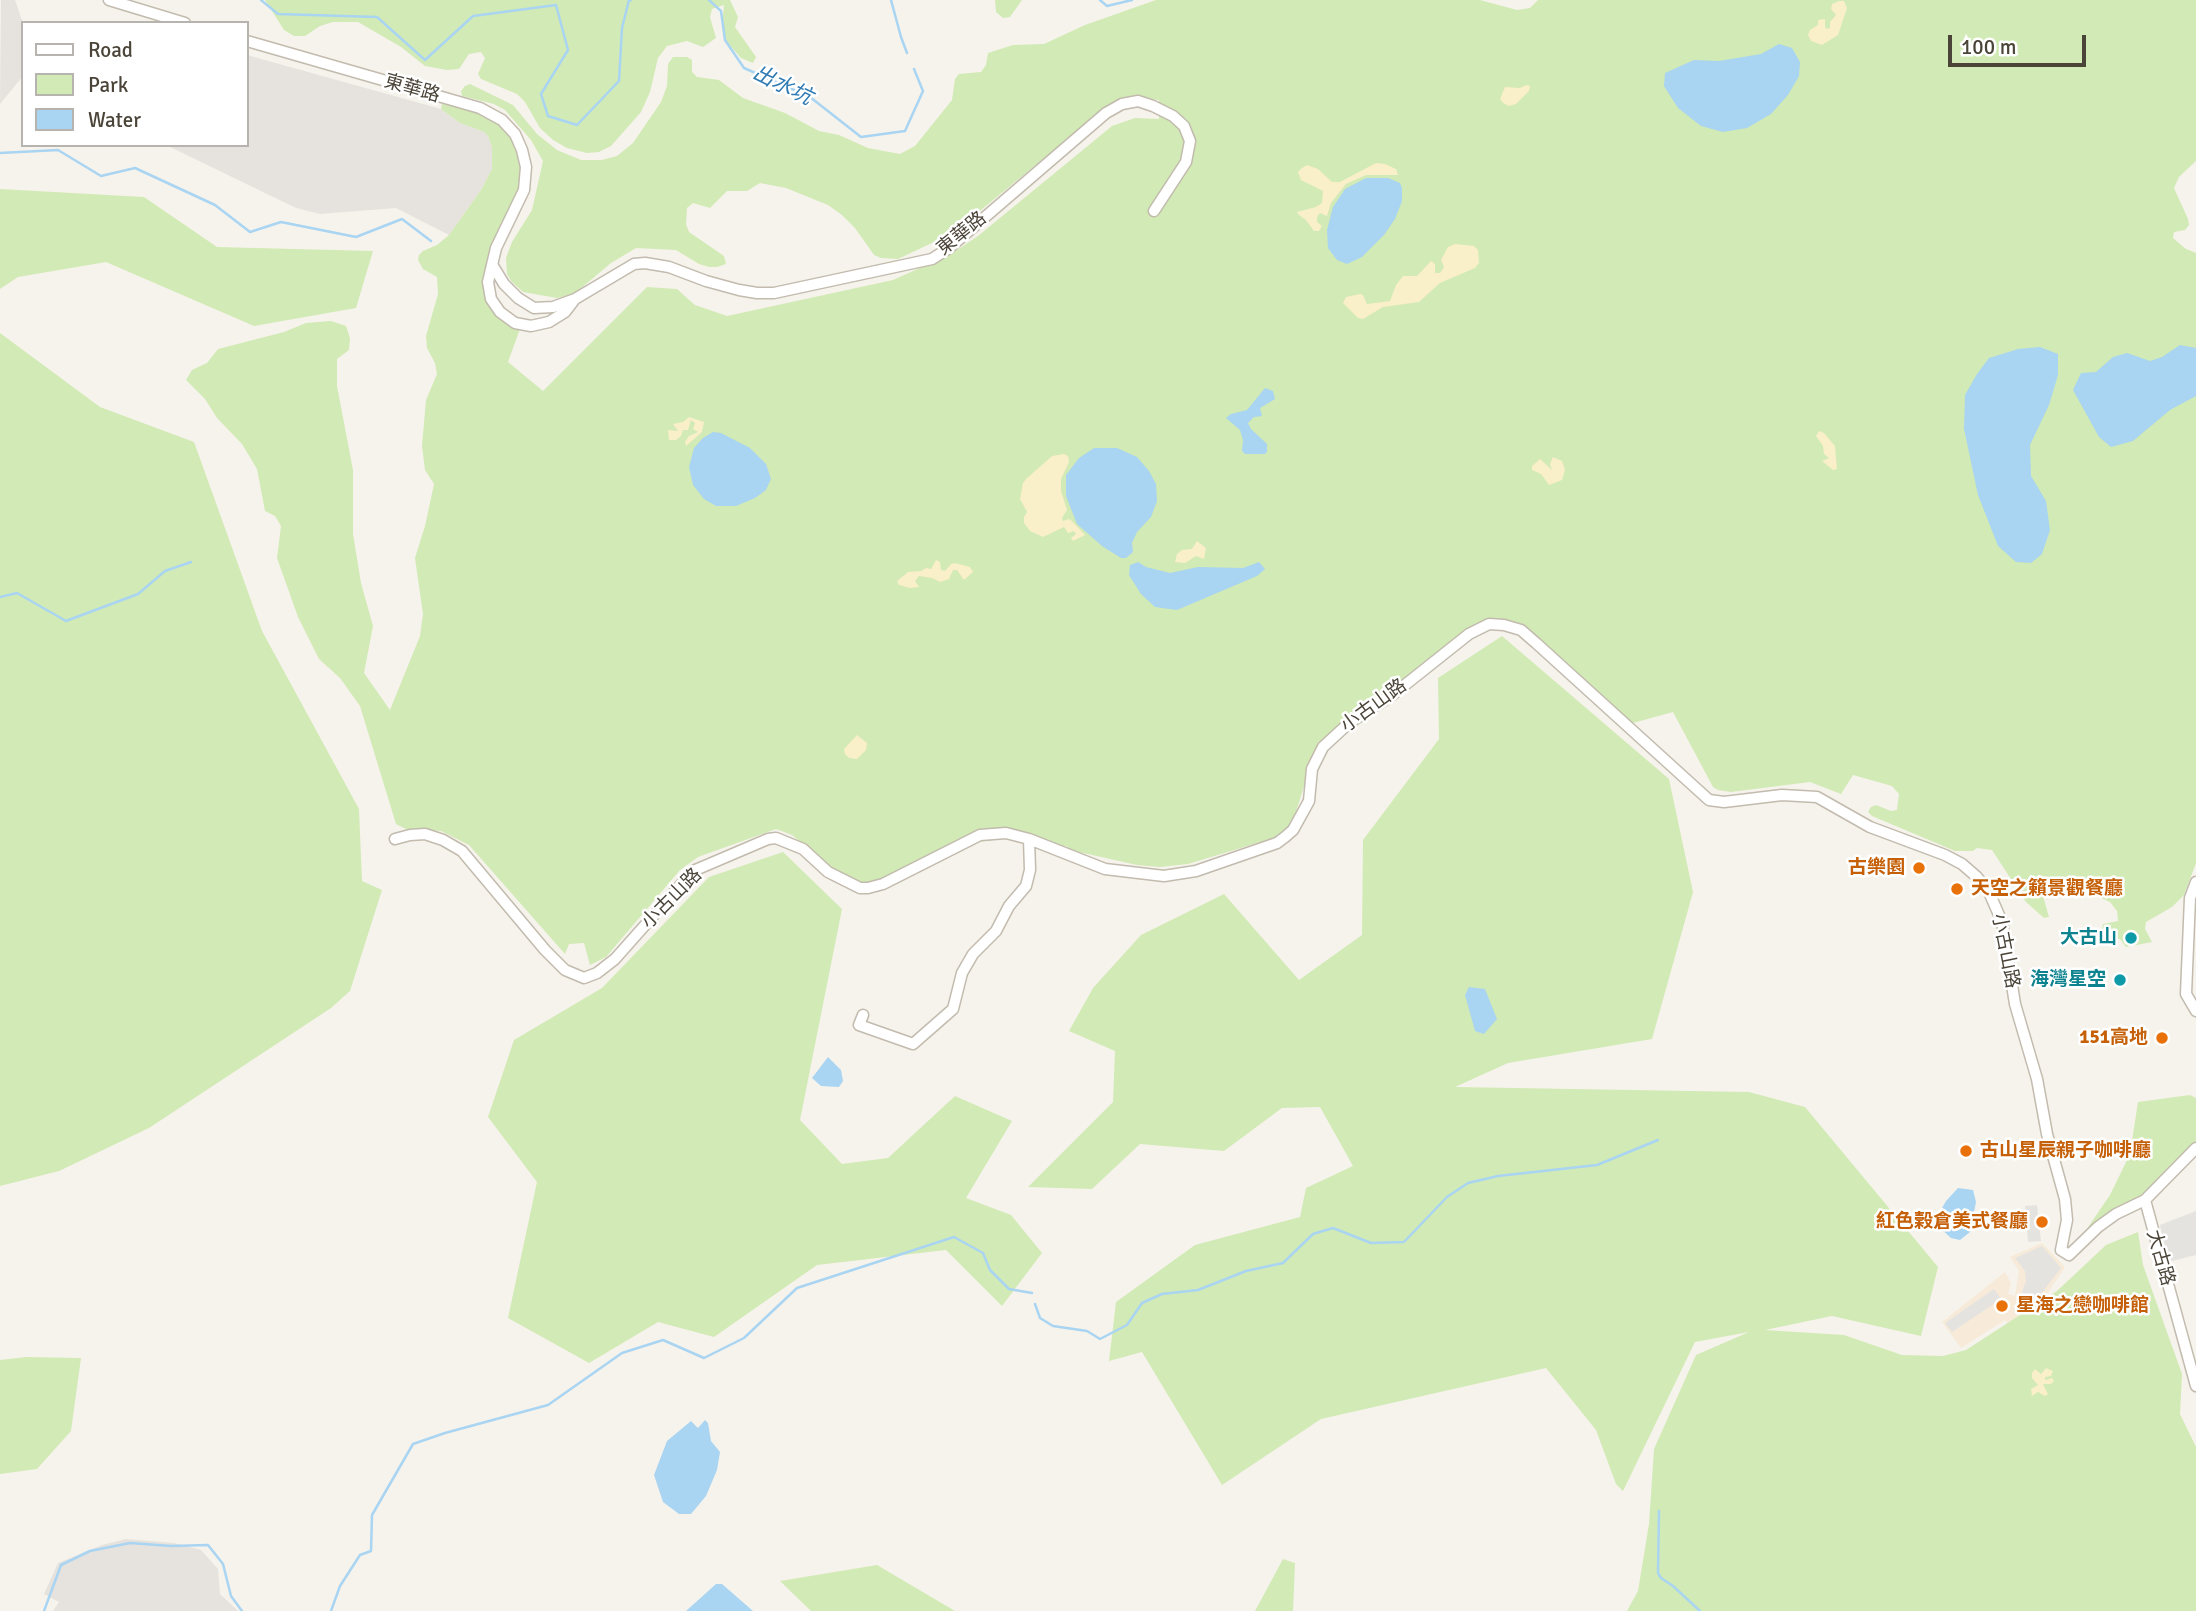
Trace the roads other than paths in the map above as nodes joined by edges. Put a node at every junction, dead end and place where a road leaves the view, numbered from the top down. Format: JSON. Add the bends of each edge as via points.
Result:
{"nodes":[{"id":1,"x":109,"y":0,"type":"edge"},
{"id":2,"x":178,"y":21,"type":"edge"},
{"id":3,"x":248,"y":41,"type":"edge"},
{"id":4,"x":1154,"y":211,"type":"dead end"},
{"id":5,"x":494,"y":266,"type":"junction"},
{"id":6,"x":575,"y":299,"type":"junction"},
{"id":7,"x":395,"y":839,"type":"dead end"},
{"id":8,"x":1028,"y":839,"type":"junction"},
{"id":9,"x":2196,"y":882,"type":"edge"},
{"id":10,"x":2196,"y":1011,"type":"edge"},
{"id":11,"x":863,"y":1015,"type":"dead end"},
{"id":12,"x":2196,"y":1148,"type":"edge"},
{"id":13,"x":2145,"y":1200,"type":"junction"},
{"id":14,"x":2195,"y":1379,"type":"edge"}],
"edges":[{"from":1,"to":2,"type":"street"},
{"from":3,"to":5,"type":"street","name":"東華路","via":[[480,108],[502,120],[515,134],[526,167],[524,190],[496,248]]},
{"from":4,"to":6,"type":"street","name":"東華路","via":[[1186,162],[1190,141],[1173,116],[1138,101],[1106,113],[932,259],[766,293],[739,290],[669,267],[634,264]]},
{"from":5,"to":6,"type":"street","name":"東華路","via":[[504,284],[534,307],[553,307]]},
{"from":5,"to":6,"type":"street","name":"東華路","via":[[488,282],[491,299],[500,313],[515,323],[549,322]]},
{"from":7,"to":8,"type":"street","name":"小古山路","via":[[425,834],[462,851],[545,950],[565,970],[584,978],[615,959],[693,871],[768,839],[794,844],[828,872],[860,888],[883,884],[980,835],[1006,833]]},
{"from":8,"to":11,"type":"street","via":[[1026,886],[996,931],[973,954],[962,973],[953,1009],[913,1044],[859,1025]]},
{"from":8,"to":13,"type":"street","name":"小古山路","via":[[1105,869],[1164,876],[1196,871],[1277,843],[1293,830],[1309,801],[1312,769],[1323,747],[1349,723],[1469,634],[1489,624],[1521,630],[1709,800],[1817,797],[1870,827],[1945,855],[1977,877],[2002,922],[2015,1004],[2065,1199],[2067,1220],[2061,1250],[2069,1255],[2098,1227]]},
{"from":9,"to":10,"type":"street","via":[[2190,898],[2186,994]]},
{"from":12,"to":13,"type":"street"},
{"from":13,"to":14,"type":"street","name":"大古路"}]}
